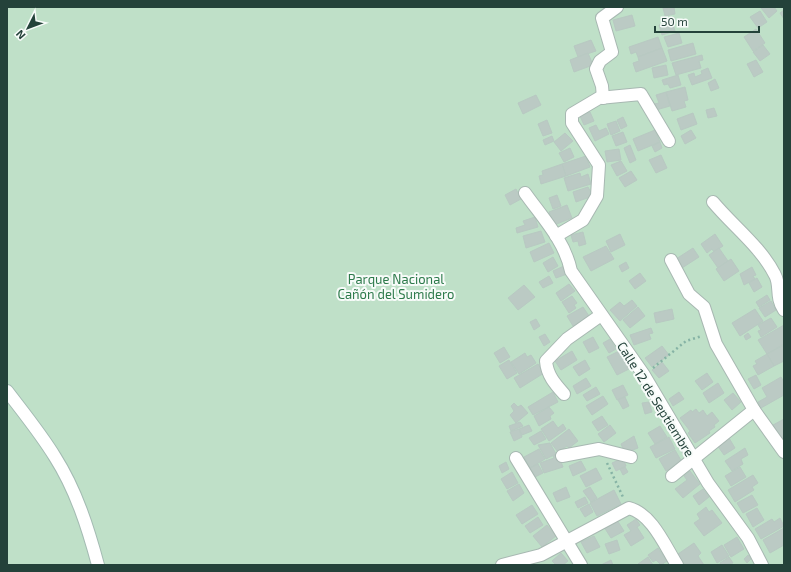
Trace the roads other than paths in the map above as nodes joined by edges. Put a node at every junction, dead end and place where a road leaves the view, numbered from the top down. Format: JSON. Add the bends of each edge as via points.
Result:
{"nodes":[{"id":1,"x":617,"y":7,"type":"edge"},
{"id":2,"x":603,"y":98,"type":"junction"},
{"id":3,"x":669,"y":141,"type":"dead end"},
{"id":4,"x":525,"y":193,"type":"dead end"},
{"id":5,"x":713,"y":202,"type":"dead end"},
{"id":6,"x":556,"y":236,"type":"junction"},
{"id":7,"x":671,"y":260,"type":"dead end"},
{"id":8,"x":781,"y":306,"type":"edge"},
{"id":9,"x":601,"y":315,"type":"junction"},
{"id":10,"x":7,"y":390,"type":"edge"},
{"id":11,"x":564,"y":394,"type":"dead end"},
{"id":12,"x":754,"y":410,"type":"junction"},
{"id":13,"x":784,"y":452,"type":"edge"},
{"id":14,"x":562,"y":456,"type":"dead end"},
{"id":15,"x":631,"y":457,"type":"dead end"},
{"id":16,"x":516,"y":458,"type":"dead end"},
{"id":17,"x":693,"y":458,"type":"junction"},
{"id":18,"x":672,"y":476,"type":"dead end"},
{"id":19,"x":566,"y":542,"type":"junction"},
{"id":20,"x":98,"y":565,"type":"edge"},
{"id":21,"x":502,"y":565,"type":"edge"},
{"id":22,"x":581,"y":565,"type":"edge"},
{"id":23,"x":676,"y":565,"type":"edge"},
{"id":24,"x":762,"y":565,"type":"edge"}],
"edges":[{"from":1,"to":2,"type":"street","via":[[602,18],[612,52],[600,61],[596,69]]},
{"from":2,"to":3,"type":"street","via":[[641,94]]},
{"from":2,"to":6,"type":"street","via":[[572,114],[572,123],[598,165],[597,196],[583,220]]},
{"from":4,"to":6,"type":"street","name":"Calle 12 de Septiembre"},
{"from":5,"to":8,"type":"street","via":[[753,245],[776,276]]},
{"from":6,"to":9,"type":"street","name":"Calle 12 de Septiembre","via":[[571,271]]},
{"from":7,"to":12,"type":"street","via":[[689,294],[704,307],[716,344]]},
{"from":9,"to":11,"type":"street","via":[[567,339],[546,361],[546,368],[553,382]]},
{"from":9,"to":17,"type":"street","name":"Calle 12 de Septiembre","via":[[626,347]]},
{"from":10,"to":20,"type":"street","via":[[55,457],[69,482],[90,533]]},
{"from":12,"to":13,"type":"street"},
{"from":12,"to":17,"type":"street"},
{"from":14,"to":15,"type":"street","via":[[599,448]]},
{"from":16,"to":19,"type":"street"},
{"from":17,"to":18,"type":"street"},
{"from":17,"to":24,"type":"street","name":"Calle 12 de Septiembre","via":[[748,538]]},
{"from":19,"to":21,"type":"street","via":[[541,555]]},
{"from":19,"to":22,"type":"street"},
{"from":19,"to":23,"type":"street","via":[[633,509],[651,524]]}]}
